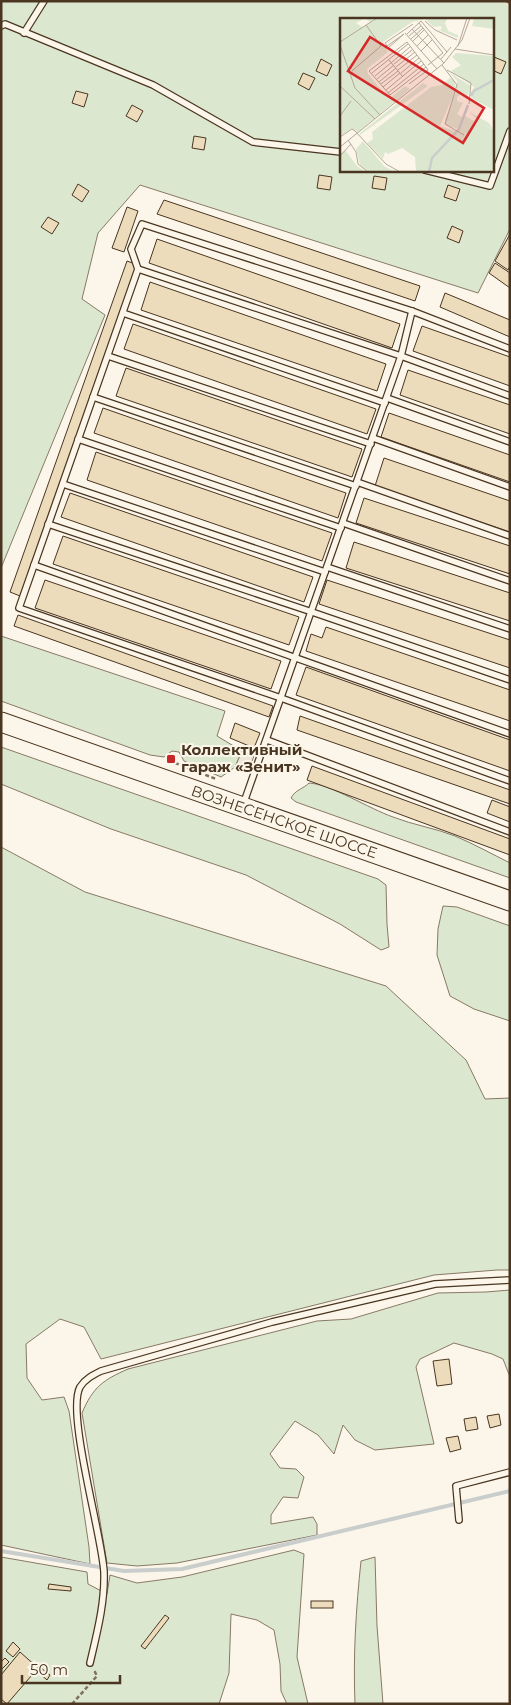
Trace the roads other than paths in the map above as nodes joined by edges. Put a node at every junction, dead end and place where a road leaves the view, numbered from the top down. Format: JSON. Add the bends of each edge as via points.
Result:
{"nodes":[{"id":1,"x":44,"y":1,"type":"edge"},
{"id":2,"x":1,"y":26,"type":"edge"},
{"id":3,"x":24,"y":33,"type":"junction"},
{"id":4,"x":510,"y":131,"type":"edge"},
{"id":5,"x":340,"y":152,"type":"edge"},
{"id":6,"x":429,"y":171,"type":"edge"},
{"id":7,"x":138,"y":269,"type":"junction"},
{"id":8,"x":412,"y":311,"type":"junction"},
{"id":9,"x":123,"y":314,"type":"junction"},
{"id":10,"x":510,"y":349,"type":"edge"},
{"id":11,"x":108,"y":356,"type":"junction"},
{"id":12,"x":401,"y":356,"type":"junction"},
{"id":13,"x":510,"y":396,"type":"edge"},
{"id":14,"x":93,"y":398,"type":"junction"},
{"id":15,"x":386,"y":400,"type":"junction"},
{"id":16,"x":78,"y":439,"type":"junction"},
{"id":17,"x":372,"y":441,"type":"junction"},
{"id":18,"x":510,"y":442,"type":"edge"},
{"id":19,"x":63,"y":484,"type":"junction"},
{"id":20,"x":357,"y":484,"type":"junction"},
{"id":21,"x":510,"y":487,"type":"edge"},
{"id":22,"x":48,"y":524,"type":"junction"},
{"id":23,"x":342,"y":526,"type":"junction"},
{"id":24,"x":510,"y":536,"type":"edge"},
{"id":25,"x":34,"y":565,"type":"junction"},
{"id":26,"x":326,"y":570,"type":"junction"},
{"id":27,"x":510,"y":581,"type":"edge"},
{"id":28,"x":312,"y":612,"type":"junction"},
{"id":29,"x":510,"y":629,"type":"edge"},
{"id":30,"x":296,"y":657,"type":"junction"},
{"id":31,"x":510,"y":680,"type":"edge"},
{"id":32,"x":281,"y":698,"type":"junction"},
{"id":33,"x":1,"y":722,"type":"edge"},
{"id":34,"x":510,"y":734,"type":"edge"},
{"id":35,"x":267,"y":740,"type":"junction"},
{"id":36,"x":510,"y":781,"type":"edge"},
{"id":37,"x":243,"y":807,"type":"junction"},
{"id":38,"x":510,"y":832,"type":"edge"},
{"id":39,"x":510,"y":901,"type":"edge"},
{"id":40,"x":510,"y":1280,"type":"edge"},
{"id":41,"x":510,"y":1472,"type":"edge"},
{"id":42,"x":459,"y":1520,"type":"dead end"},
{"id":43,"x":90,"y":1663,"type":"road end"}],
"edges":[{"from":1,"to":3,"type":"lane"},
{"from":2,"to":3,"type":"lane","via":[[5,24]]},
{"from":3,"to":5,"type":"lane","via":[[153,85],[253,142]]},
{"from":4,"to":6,"type":"lane","via":[[490,186]]},
{"from":7,"to":8,"type":"lane","via":[[131,249],[142,224]]},
{"from":7,"to":9,"type":"lane"},
{"from":7,"to":12,"type":"lane"},
{"from":8,"to":10,"type":"lane"},
{"from":8,"to":12,"type":"lane"},
{"from":9,"to":11,"type":"lane"},
{"from":9,"to":15,"type":"lane"},
{"from":11,"to":14,"type":"lane"},
{"from":11,"to":17,"type":"lane"},
{"from":12,"to":13,"type":"lane"},
{"from":12,"to":15,"type":"lane"},
{"from":14,"to":16,"type":"lane"},
{"from":14,"to":20,"type":"lane"},
{"from":15,"to":17,"type":"lane"},
{"from":15,"to":18,"type":"lane"},
{"from":16,"to":19,"type":"lane"},
{"from":16,"to":23,"type":"lane"},
{"from":17,"to":20,"type":"lane"},
{"from":17,"to":21,"type":"lane"},
{"from":19,"to":22,"type":"lane"},
{"from":19,"to":26,"type":"lane"},
{"from":20,"to":23,"type":"lane"},
{"from":20,"to":24,"type":"lane"},
{"from":22,"to":25,"type":"lane"},
{"from":22,"to":28,"type":"lane"},
{"from":23,"to":26,"type":"lane"},
{"from":23,"to":27,"type":"lane"},
{"from":25,"to":30,"type":"lane"},
{"from":25,"to":32,"type":"lane","via":[[19,608]]},
{"from":26,"to":28,"type":"lane"},
{"from":26,"to":29,"type":"lane"},
{"from":28,"to":30,"type":"lane"},
{"from":28,"to":31,"type":"lane"},
{"from":30,"to":32,"type":"lane"},
{"from":30,"to":34,"type":"lane"},
{"from":32,"to":35,"type":"lane"},
{"from":32,"to":36,"type":"lane"},
{"from":33,"to":37,"type":"main road","name":"ВОЗНЕСЕНСКОЕ ШОССЕ"},
{"from":35,"to":37,"type":"lane"},
{"from":35,"to":38,"type":"lane"},
{"from":37,"to":39,"type":"main road","name":"ВОЗНЕСЕНСКОЕ ШОССЕ"},
{"from":40,"to":43,"type":"lane","via":[[435,1284],[272,1322],[89,1377],[76,1399],[76,1413],[104,1576],[102,1609]]},
{"from":41,"to":42,"type":"lane","via":[[456,1486]]}]}
